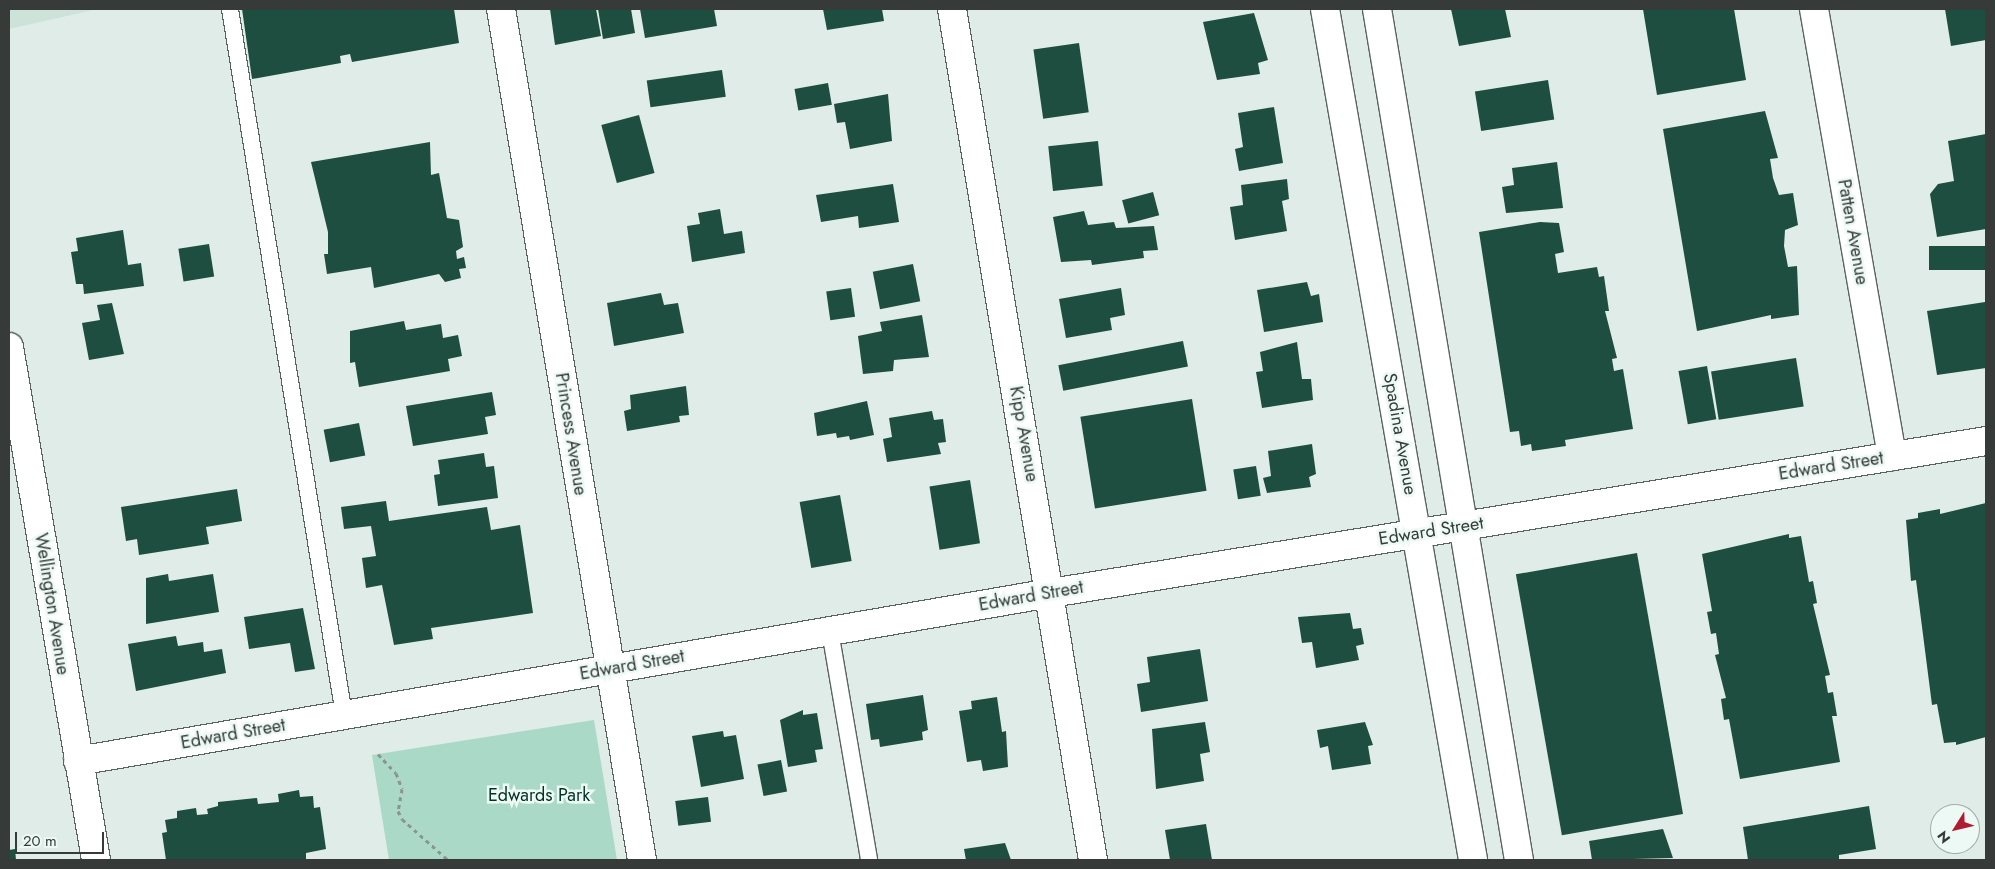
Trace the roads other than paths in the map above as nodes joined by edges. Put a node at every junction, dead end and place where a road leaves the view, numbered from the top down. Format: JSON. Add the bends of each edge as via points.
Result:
{"nodes":[{"id":1,"x":230,"y":9,"type":"edge"},
{"id":2,"x":501,"y":9,"type":"edge"},
{"id":3,"x":952,"y":9,"type":"edge"},
{"id":4,"x":1325,"y":9,"type":"edge"},
{"id":5,"x":1377,"y":9,"type":"edge"},
{"id":6,"x":1814,"y":9,"type":"edge"},
{"id":7,"x":9,"y":347,"type":"edge"},
{"id":8,"x":1986,"y":441,"type":"edge"},
{"id":9,"x":1892,"y":456,"type":"junction"},
{"id":10,"x":1463,"y":526,"type":"junction"},
{"id":11,"x":1418,"y":533,"type":"junction"},
{"id":12,"x":1051,"y":592,"type":"junction"},
{"id":13,"x":830,"y":631,"type":"junction"},
{"id":14,"x":610,"y":669,"type":"junction"},
{"id":15,"x":344,"y":715,"type":"junction"},
{"id":16,"x":78,"y":761,"type":"junction"},
{"id":17,"x":96,"y":860,"type":"edge"},
{"id":18,"x":642,"y":860,"type":"edge"},
{"id":19,"x":869,"y":860,"type":"edge"},
{"id":20,"x":1094,"y":860,"type":"edge"},
{"id":21,"x":1473,"y":860,"type":"edge"},
{"id":22,"x":1519,"y":860,"type":"edge"}],
"edges":[{"from":1,"to":15,"type":"lane"},
{"from":2,"to":14,"type":"street","name":"Princess Avenue"},
{"from":3,"to":12,"type":"street","name":"Kipp Avenue"},
{"from":4,"to":11,"type":"street","name":"Spadina Avenue"},
{"from":5,"to":10,"type":"street"},
{"from":6,"to":9,"type":"street","name":"Patten Avenue"},
{"from":7,"to":16,"type":"street","name":"Wellington Avenue"},
{"from":8,"to":9,"type":"street","name":"Edward Street"},
{"from":9,"to":10,"type":"street","name":"Edward Street"},
{"from":10,"to":11,"type":"street","name":"Edward Street"},
{"from":10,"to":22,"type":"street"},
{"from":11,"to":12,"type":"street","name":"Edward Street"},
{"from":11,"to":21,"type":"street","name":"Spadina Avenue"},
{"from":12,"to":13,"type":"street","name":"Edward Street"},
{"from":12,"to":20,"type":"street","name":"Kipp Avenue"},
{"from":13,"to":14,"type":"street","name":"Edward Street"},
{"from":13,"to":19,"type":"lane"},
{"from":14,"to":15,"type":"street","name":"Edward Street"},
{"from":14,"to":18,"type":"street","name":"Princess Avenue"},
{"from":15,"to":16,"type":"street","name":"Edward Street"},
{"from":16,"to":17,"type":"street","name":"Wellington Avenue"}]}
